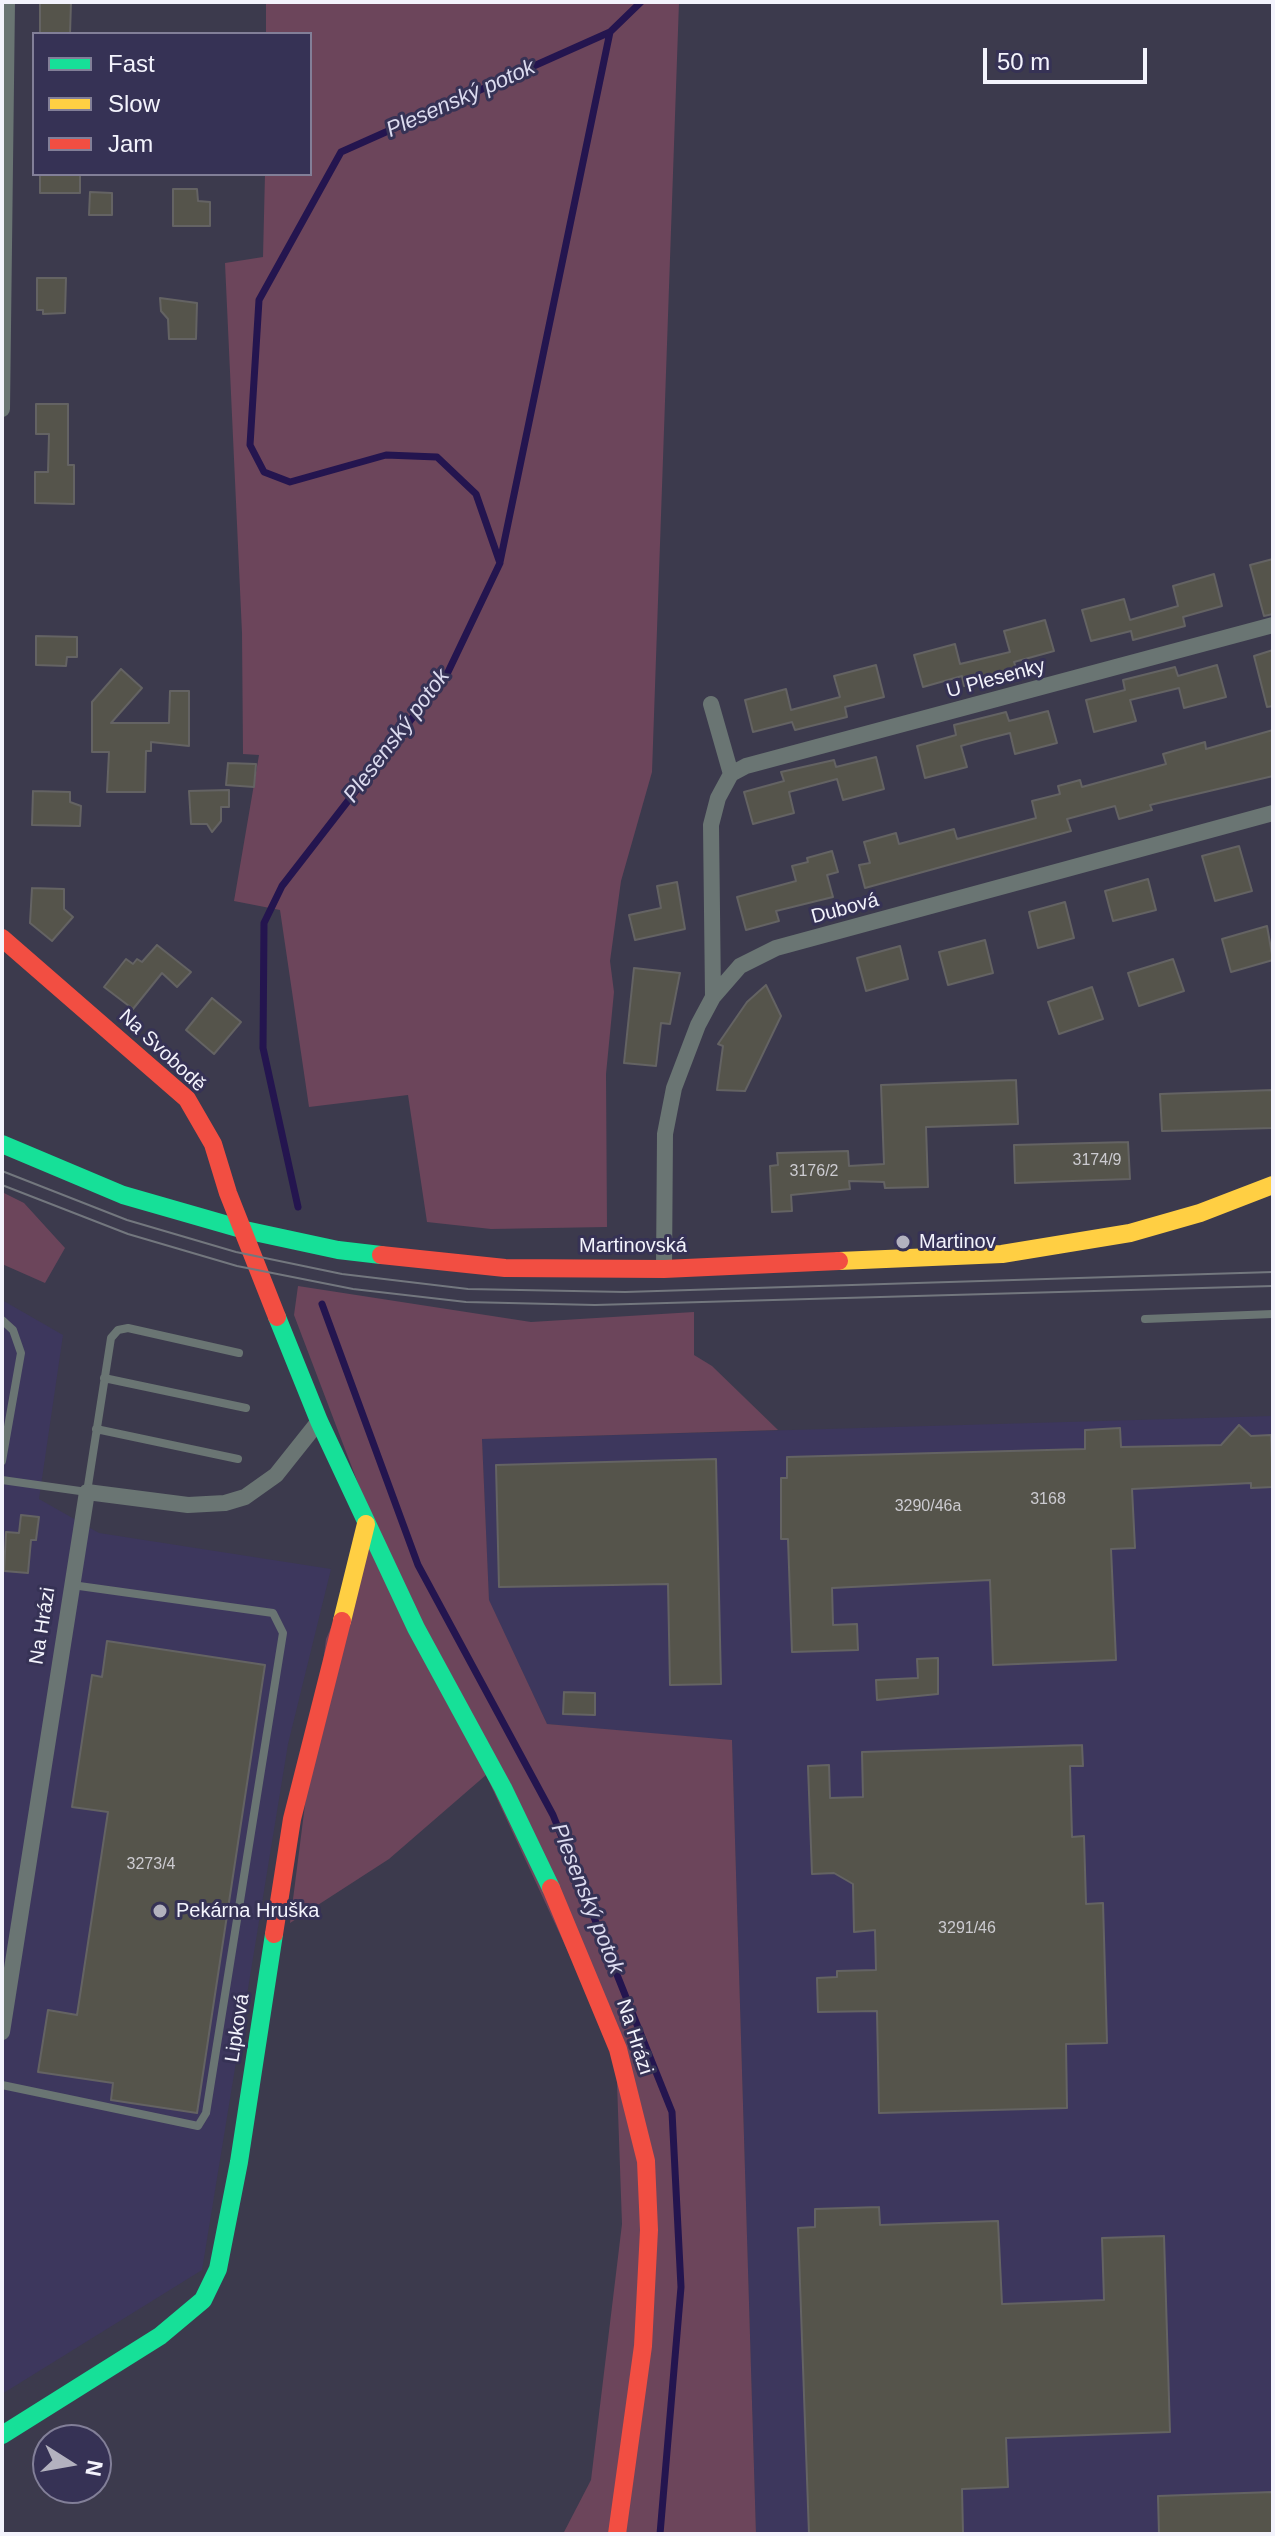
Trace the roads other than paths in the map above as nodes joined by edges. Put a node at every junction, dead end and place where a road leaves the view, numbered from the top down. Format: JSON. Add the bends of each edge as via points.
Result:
{"nodes":[{"id":1,"x":7,"y":2,"type":"edge"},
{"id":2,"x":2,"y":409,"type":"edge"},
{"id":3,"x":1273,"y":625,"type":"edge"},
{"id":4,"x":711,"y":704,"type":"dead end"},
{"id":5,"x":731,"y":774,"type":"junction"},
{"id":6,"x":1273,"y":813,"type":"edge"},
{"id":7,"x":2,"y":938,"type":"edge"},
{"id":8,"x":713,"y":997,"type":"junction"},
{"id":9,"x":2,"y":1144,"type":"edge"},
{"id":10,"x":1273,"y":1185,"type":"edge"},
{"id":11,"x":245,"y":1230,"type":"junction"},
{"id":12,"x":664,"y":1269,"type":"junction"},
{"id":13,"x":1273,"y":1314,"type":"edge"},
{"id":14,"x":1145,"y":1319,"type":"dead end"},
{"id":15,"x":2,"y":1320,"type":"edge"},
{"id":16,"x":239,"y":1353,"type":"dead end"},
{"id":17,"x":104,"y":1378,"type":"junction"},
{"id":18,"x":246,"y":1408,"type":"dead end"},
{"id":19,"x":319,"y":1421,"type":"junction"},
{"id":20,"x":96,"y":1429,"type":"junction"},
{"id":21,"x":238,"y":1459,"type":"dead end"},
{"id":22,"x":2,"y":1461,"type":"edge"},
{"id":23,"x":2,"y":1480,"type":"edge"},
{"id":24,"x":87,"y":1492,"type":"junction"},
{"id":25,"x":366,"y":1524,"type":"junction"},
{"id":26,"x":72,"y":1585,"type":"junction"},
{"id":27,"x":2,"y":2032,"type":"edge"},
{"id":28,"x":2,"y":2085,"type":"edge"},
{"id":29,"x":2,"y":2435,"type":"edge"},
{"id":30,"x":617,"y":2534,"type":"edge"}],
"edges":[{"from":1,"to":2,"type":"street"},
{"from":3,"to":5,"type":"street","name":"U Plesenky"},
{"from":4,"to":5,"type":"street"},
{"from":5,"to":8,"type":"street","via":[[711,825]]},
{"from":6,"to":8,"type":"street","name":"Dubová","via":[[776,948],[740,966]]},
{"from":7,"to":11,"type":"street","name":"Na Svobodě","via":[[187,1099],[213,1144]]},
{"from":8,"to":12,"type":"street","name":"Dubová","via":[[674,1088],[665,1134]]},
{"from":9,"to":11,"type":"street","name":"Martinovská","via":[[123,1195]]},
{"from":10,"to":12,"type":"street","name":"Martinovská","via":[[1130,1233],[1047,1248],[953,1258]]},
{"from":11,"to":12,"type":"street","name":"Martinovská","via":[[417,1261],[505,1268]]},
{"from":11,"to":19,"type":"street","name":"Na Hrázi"},
{"from":13,"to":14,"type":"lane"},
{"from":15,"to":22,"type":"lane","via":[[13,1330],[21,1353]]},
{"from":16,"to":17,"type":"lane","via":[[128,1328],[111,1338]]},
{"from":17,"to":18,"type":"lane"},
{"from":17,"to":20,"type":"lane"},
{"from":19,"to":24,"type":"street","via":[[276,1475],[245,1497],[188,1505]]},
{"from":19,"to":25,"type":"street","name":"Na Hrázi"},
{"from":20,"to":21,"type":"lane"},
{"from":20,"to":24,"type":"lane"},
{"from":23,"to":24,"type":"lane"},
{"from":24,"to":26,"type":"street","name":"Na Hrázi"},
{"from":25,"to":29,"type":"street","name":"Lipková","via":[[292,1819],[218,2269],[203,2300],[160,2336]]},
{"from":25,"to":30,"type":"street","name":"Na Hrázi","via":[[572,1931],[618,2049],[646,2161],[649,2230],[643,2346]]},
{"from":26,"to":27,"type":"street","name":"Na Hrázi"},
{"from":26,"to":28,"type":"lane","via":[[273,1613],[283,1633],[206,2113],[198,2126]]}]}
